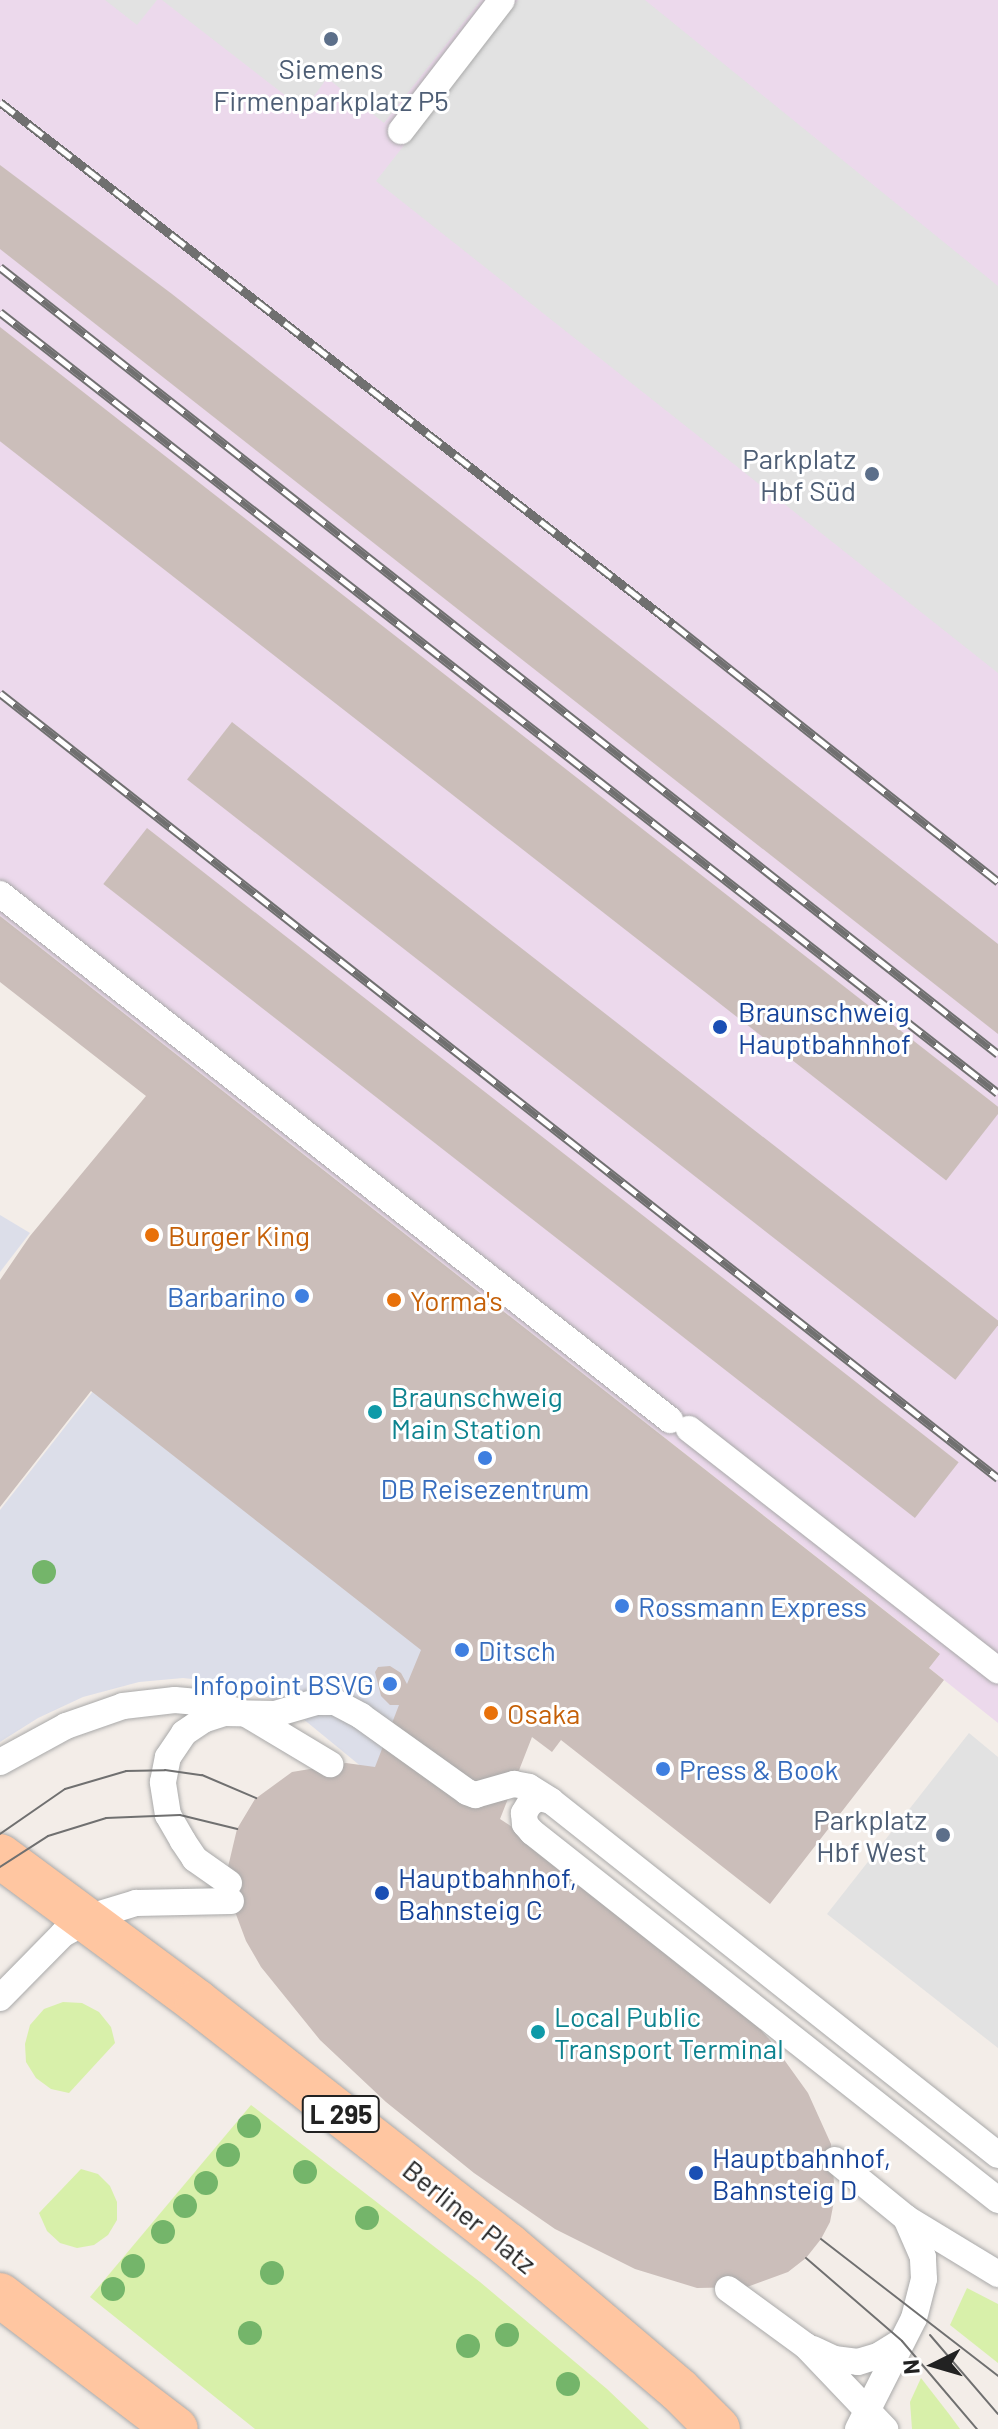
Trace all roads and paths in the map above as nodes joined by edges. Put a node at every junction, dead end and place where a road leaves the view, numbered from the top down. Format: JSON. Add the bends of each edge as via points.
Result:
{"nodes":[{"id":1,"x":502,"y":0,"type":"edge"},
{"id":2,"x":401,"y":131,"type":"dead end"},
{"id":3,"x":0,"y":894,"type":"edge"},
{"id":4,"x":998,"y":1670,"type":"edge"},
{"id":5,"x":248,"y":1715,"type":"junction"},
{"id":6,"x":0,"y":1762,"type":"edge"},
{"id":7,"x":330,"y":1764,"type":"dead end"},
{"id":8,"x":551,"y":1801,"type":"junction"},
{"id":9,"x":0,"y":1856,"type":"edge"},
{"id":10,"x":86,"y":1920,"type":"junction"},
{"id":11,"x":0,"y":1998,"type":"edge"},
{"id":12,"x":998,"y":2155,"type":"edge"},
{"id":13,"x":835,"y":2160,"type":"dead end"},
{"id":14,"x":998,"y":2200,"type":"edge"},
{"id":15,"x":906,"y":2218,"type":"junction"},
{"id":16,"x":998,"y":2274,"type":"edge"},
{"id":17,"x":728,"y":2289,"type":"dead end"},
{"id":18,"x":0,"y":2295,"type":"edge"},
{"id":19,"x":902,"y":2341,"type":"junction"},
{"id":20,"x":806,"y":2346,"type":"junction"},
{"id":21,"x":871,"y":2423,"type":"edge"},
{"id":22,"x":176,"y":2429,"type":"edge"},
{"id":23,"x":718,"y":2429,"type":"edge"}],
"edges":[{"from":1,"to":2,"type":"lane"},
{"from":3,"to":4,"type":"lane"},
{"from":5,"to":6,"type":"lane","via":[[212,1703],[175,1700],[123,1706],[66,1726]]},
{"from":5,"to":7,"type":"lane"},
{"from":5,"to":8,"type":"lane","via":[[335,1702],[467,1792],[475,1795],[514,1784]]},
{"from":5,"to":10,"type":"lane","via":[[224,1713],[203,1720],[176,1743],[165,1770],[165,1804],[183,1841],[230,1892],[136,1903]]},
{"from":8,"to":12,"type":"lane"},
{"from":8,"to":14,"type":"lane","via":[[540,1798],[530,1803],[524,1813],[532,1832]]},
{"from":9,"to":10,"type":"main road","number":"L 295"},
{"from":10,"to":11,"type":"lane","via":[[63,1934]]},
{"from":10,"to":23,"type":"main road","name":"Berliner Platz","number":"L 295","via":[[508,2245]]},
{"from":13,"to":15,"type":"lane"},
{"from":15,"to":16,"type":"lane"},
{"from":15,"to":19,"type":"lane","via":[[923,2257],[924,2279]]},
{"from":17,"to":20,"type":"lane"},
{"from":18,"to":22,"type":"main road"},
{"from":19,"to":20,"type":"lane","via":[[858,2362],[834,2359]]},
{"from":19,"to":21,"type":"lane"},
{"from":20,"to":21,"type":"lane"}]}
